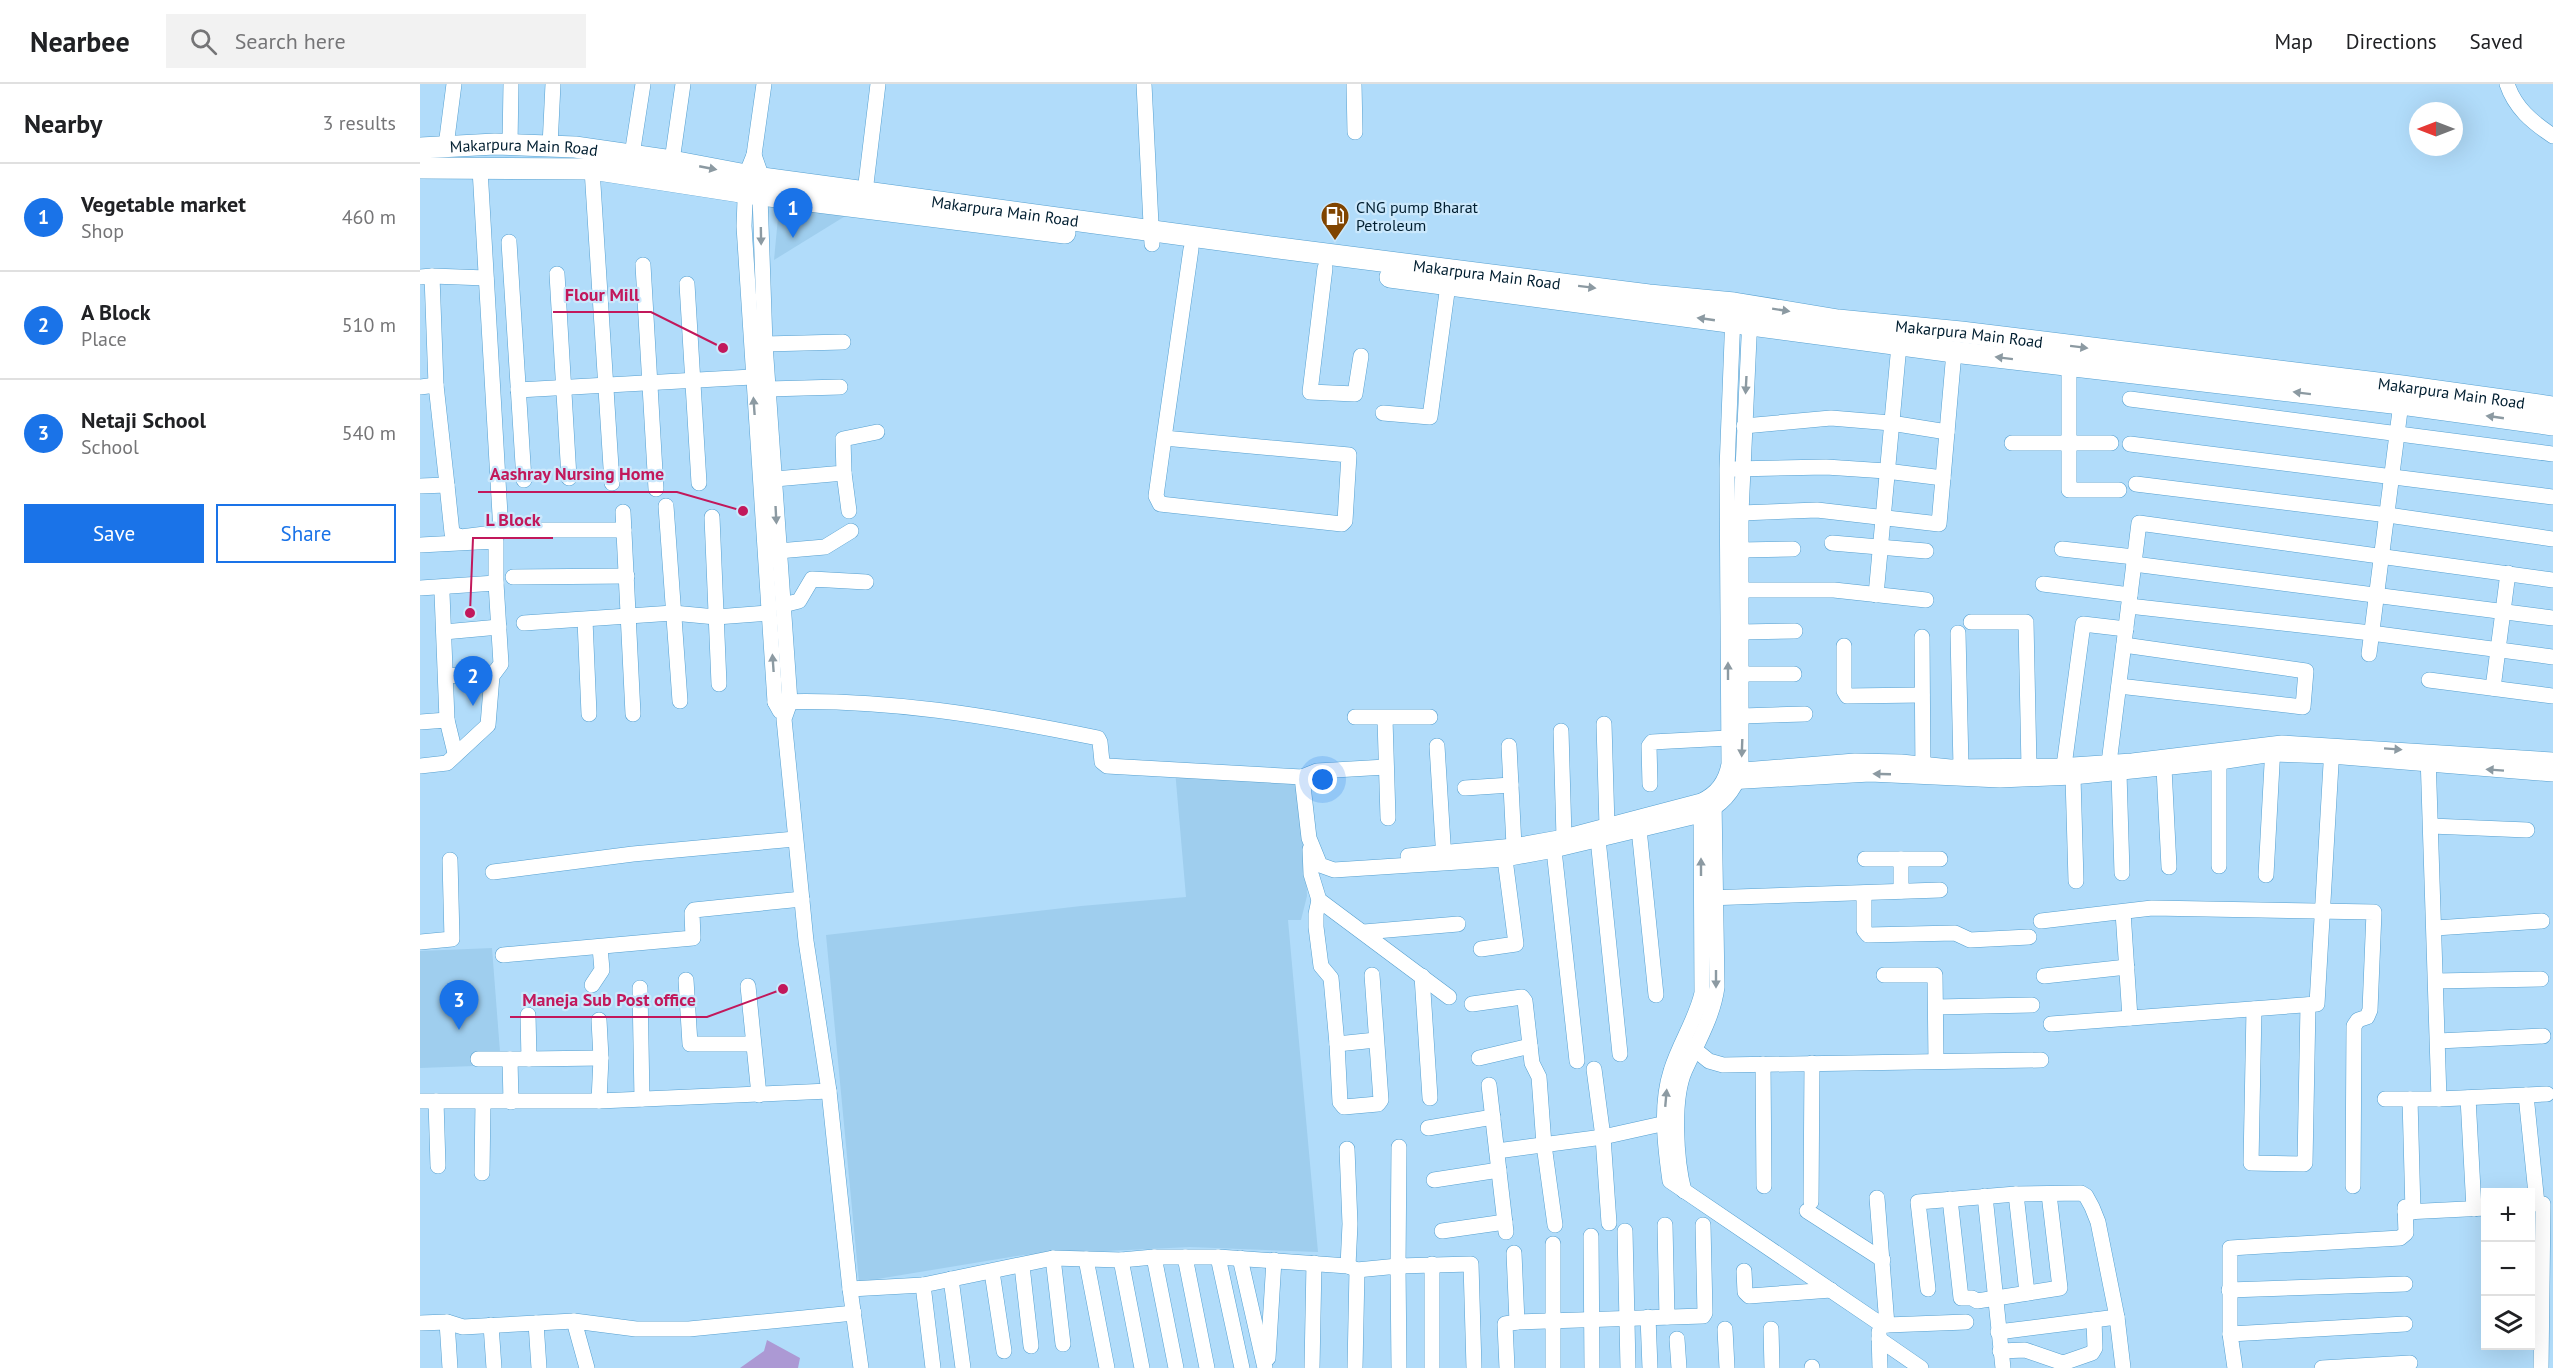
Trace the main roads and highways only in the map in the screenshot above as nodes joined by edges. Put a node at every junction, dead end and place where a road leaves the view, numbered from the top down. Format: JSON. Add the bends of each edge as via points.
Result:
{"nodes":[{"id":1,"x":420,"y":148,"type":"edge"},
{"id":2,"x":420,"y":168,"type":"edge"},
{"id":3,"x":753,"y":185,"type":"junction"},
{"id":4,"x":1152,"y":236,"type":"junction"},
{"id":5,"x":1742,"y":314,"type":"junction"},
{"id":6,"x":2402,"y":395,"type":"junction"},
{"id":7,"x":2553,"y":407,"type":"edge"},
{"id":8,"x":2553,"y":425,"type":"edge"}],
"edges":[{"from":1,"to":3,"type":"highway","name":"Makarpura Main Road","one_way":true,"via":[[510,144],[575,147],[672,161]]},
{"from":2,"to":3,"type":"highway","name":"Makarpura Main Road","via":[[592,169]]},
{"from":3,"to":4,"type":"highway","name":"Makarpura Main Road"},
{"from":3,"to":4,"type":"highway","name":"Makarpura Main Road","via":[[865,192]]},
{"from":4,"to":5,"type":"highway","name":"Makarpura Main Road","one_way":true,"via":[[1279,248],[1649,295]]},
{"from":5,"to":4,"type":"highway","name":"Makarpura Main Road","one_way":true,"via":[[1448,285],[1191,249]]},
{"from":5,"to":6,"type":"highway","name":"Makarpura Main Road","one_way":true,"via":[[1961,332]]},
{"from":6,"to":5,"type":"highway","name":"Makarpura Main Road","one_way":true,"via":[[1954,352]]},
{"from":6,"to":7,"type":"highway","name":"Makarpura Main Road"},
{"from":8,"to":6,"type":"highway","name":"Makarpura Main Road","one_way":true}]}
